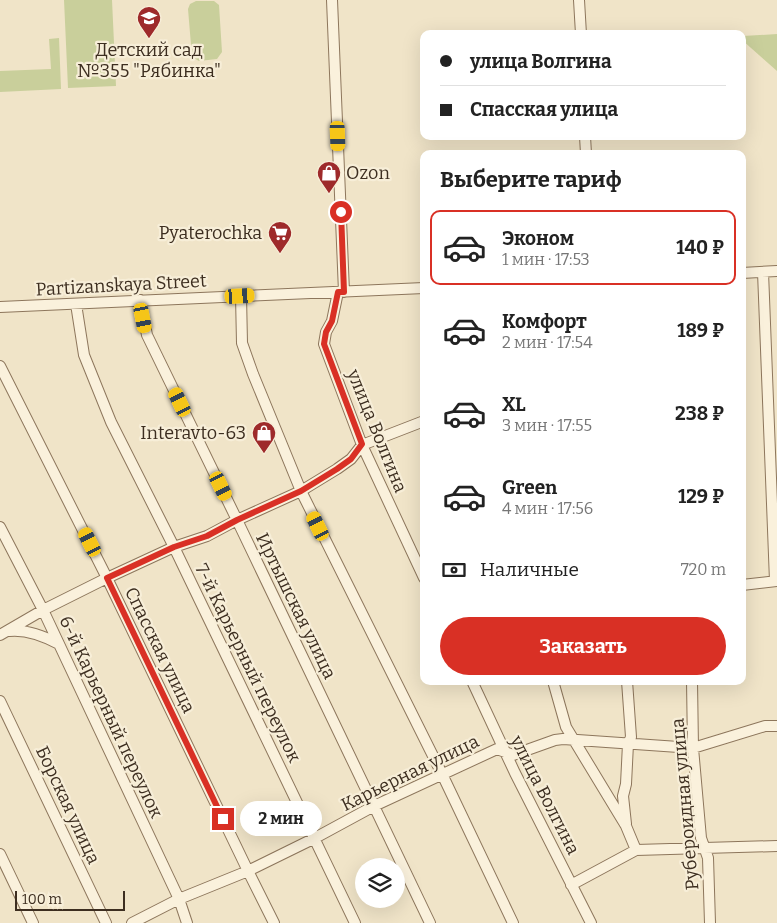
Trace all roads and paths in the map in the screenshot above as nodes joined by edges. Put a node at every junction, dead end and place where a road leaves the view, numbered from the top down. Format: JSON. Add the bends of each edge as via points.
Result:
{"nodes":[{"id":1,"x":332,"y":0,"type":"edge"},
{"id":2,"x":579,"y":0,"type":"edge"},
{"id":3,"x":581,"y":30,"type":"edge"},
{"id":4,"x":777,"y":271,"type":"edge"},
{"id":5,"x":763,"y":272,"type":"junction"},
{"id":6,"x":746,"y":273,"type":"edge"},
{"id":7,"x":420,"y":288,"type":"edge"},
{"id":8,"x":341,"y":292,"type":"junction"},
{"id":9,"x":240,"y":296,"type":"junction"},
{"id":10,"x":140,"y":300,"type":"junction"},
{"id":11,"x":76,"y":304,"type":"junction"},
{"id":12,"x":0,"y":308,"type":"edge"},
{"id":13,"x":0,"y":366,"type":"edge"},
{"id":14,"x":420,"y":422,"type":"edge"},
{"id":15,"x":362,"y":444,"type":"junction"},
{"id":16,"x":301,"y":491,"type":"junction"},
{"id":17,"x":237,"y":520,"type":"junction"},
{"id":18,"x":0,"y":527,"type":"edge"},
{"id":19,"x":174,"y":547,"type":"junction"},
{"id":20,"x":420,"y":569,"type":"edge"},
{"id":21,"x":107,"y":578,"type":"junction"},
{"id":22,"x":776,"y":581,"type":"edge"},
{"id":23,"x":746,"y":585,"type":"edge"},
{"id":24,"x":43,"y":610,"type":"junction"},
{"id":25,"x":3,"y":634,"type":"edge"},
{"id":26,"x":59,"y":644,"type":"junction"},
{"id":27,"x":474,"y":685,"type":"edge"},
{"id":28,"x":554,"y":685,"type":"edge"},
{"id":29,"x":628,"y":685,"type":"edge"},
{"id":30,"x":692,"y":685,"type":"edge"},
{"id":31,"x":0,"y":701,"type":"edge"},
{"id":32,"x":777,"y":726,"type":"edge"},
{"id":33,"x":574,"y":741,"type":"junction"},
{"id":34,"x":628,"y":744,"type":"junction"},
{"id":35,"x":694,"y":748,"type":"junction"},
{"id":36,"x":506,"y":752,"type":"junction"},
{"id":37,"x":442,"y":774,"type":"junction"},
{"id":38,"x":374,"y":806,"type":"junction"},
{"id":39,"x":626,"y":826,"type":"junction"},
{"id":40,"x":315,"y":838,"type":"junction"},
{"id":41,"x":777,"y":846,"type":"edge"},
{"id":42,"x":705,"y":848,"type":"junction"},
{"id":43,"x":636,"y":850,"type":"junction"},
{"id":44,"x":0,"y":854,"type":"edge"},
{"id":45,"x":248,"y":871,"type":"junction"},
{"id":46,"x":572,"y":884,"type":"junction"},
{"id":47,"x":179,"y":899,"type":"junction"},
{"id":48,"x":33,"y":923,"type":"edge"},
{"id":49,"x":106,"y":923,"type":"edge"},
{"id":50,"x":132,"y":923,"type":"edge"},
{"id":51,"x":187,"y":923,"type":"edge"},
{"id":52,"x":274,"y":923,"type":"edge"},
{"id":53,"x":355,"y":923,"type":"edge"},
{"id":54,"x":430,"y":923,"type":"edge"},
{"id":55,"x":513,"y":923,"type":"edge"},
{"id":56,"x":591,"y":923,"type":"edge"},
{"id":57,"x":710,"y":923,"type":"edge"}],
"edges":[{"from":1,"to":8,"type":"street","name":"улица Волгина"},
{"from":2,"to":3,"type":"street"},
{"from":4,"to":5,"type":"street"},
{"from":5,"to":6,"type":"street"},
{"from":5,"to":22,"type":"street"},
{"from":7,"to":8,"type":"street","name":"Partizanskaya Street"},
{"from":8,"to":9,"type":"street","name":"Partizanskaya Street"},
{"from":8,"to":15,"type":"street","name":"улица Волгина","via":[[324,344]]},
{"from":9,"to":10,"type":"street","name":"Partizanskaya Street"},
{"from":9,"to":16,"type":"street","via":[[242,342]]},
{"from":10,"to":11,"type":"street","name":"Partizanskaya Street"},
{"from":10,"to":17,"type":"street","name":"Иртышская улица","via":[[146,335]]},
{"from":11,"to":12,"type":"street","name":"Partizanskaya Street"},
{"from":11,"to":19,"type":"street","name":"7-й Карьерный переулок","via":[[84,355],[112,422]]},
{"from":13,"to":21,"type":"street","name":"Спасская улица"},
{"from":14,"to":15,"type":"street"},
{"from":15,"to":16,"type":"street","via":[[351,459]]},
{"from":15,"to":20,"type":"street","name":"улица Волгина"},
{"from":16,"to":17,"type":"street"},
{"from":16,"to":37,"type":"street"},
{"from":17,"to":19,"type":"street","via":[[207,536]]},
{"from":17,"to":38,"type":"street","name":"Иртышская улица"},
{"from":18,"to":24,"type":"street","name":"6-й Карьерный переулок"},
{"from":19,"to":21,"type":"street"},
{"from":19,"to":40,"type":"street","name":"7-й Карьерный переулок"},
{"from":21,"to":24,"type":"street"},
{"from":21,"to":45,"type":"street","name":"Спасская улица"},
{"from":22,"to":23,"type":"street"},
{"from":24,"to":25,"type":"street"},
{"from":24,"to":26,"type":"street","name":"6-й Карьерный переулок"},
{"from":25,"to":26,"type":"street","via":[[16,630],[35,633]]},
{"from":26,"to":47,"type":"street","name":"6-й Карьерный переулок"},
{"from":27,"to":36,"type":"street","name":"улица Волгина"},
{"from":28,"to":33,"type":"street","via":[[566,727]]},
{"from":29,"to":34,"type":"street","via":[[631,737]]},
{"from":30,"to":35,"type":"street","name":"Рубероидная улица"},
{"from":31,"to":49,"type":"street","name":"Борская улица"},
{"from":32,"to":35,"type":"street","name":"Карьерная улица","via":[[765,726]]},
{"from":33,"to":34,"type":"street","name":"Карьерная улица"},
{"from":33,"to":36,"type":"street","name":"Карьерная улица","via":[[555,740],[513,755]]},
{"from":33,"to":39,"type":"street"},
{"from":34,"to":35,"type":"street","name":"Карьерная улица"},
{"from":34,"to":39,"type":"street","via":[[623,796]]},
{"from":35,"to":42,"type":"street","name":"Рубероидная улица","via":[[701,838]]},
{"from":36,"to":37,"type":"street","name":"Карьерная улица","via":[[497,749]]},
{"from":36,"to":46,"type":"street","name":"улица Волгина"},
{"from":37,"to":38,"type":"street","name":"Карьерная улица"},
{"from":37,"to":55,"type":"street"},
{"from":38,"to":40,"type":"street","name":"Карьерная улица"},
{"from":38,"to":54,"type":"street","name":"Иртышская улица"},
{"from":39,"to":43,"type":"street"},
{"from":40,"to":45,"type":"street","name":"Карьерная улица"},
{"from":40,"to":53,"type":"street","name":"7-й Карьерный переулок"},
{"from":41,"to":42,"type":"street"},
{"from":42,"to":43,"type":"street"},
{"from":42,"to":57,"type":"street","name":"Рубероидная улица"},
{"from":43,"to":46,"type":"street"},
{"from":44,"to":48,"type":"street"},
{"from":45,"to":47,"type":"street","name":"Карьерная улица"},
{"from":45,"to":52,"type":"street","name":"Спасская улица"},
{"from":46,"to":56,"type":"street","name":"улица Волгина"},
{"from":47,"to":50,"type":"street","name":"Карьерная улица"},
{"from":47,"to":51,"type":"street","name":"6-й Карьерный переулок"}]}
